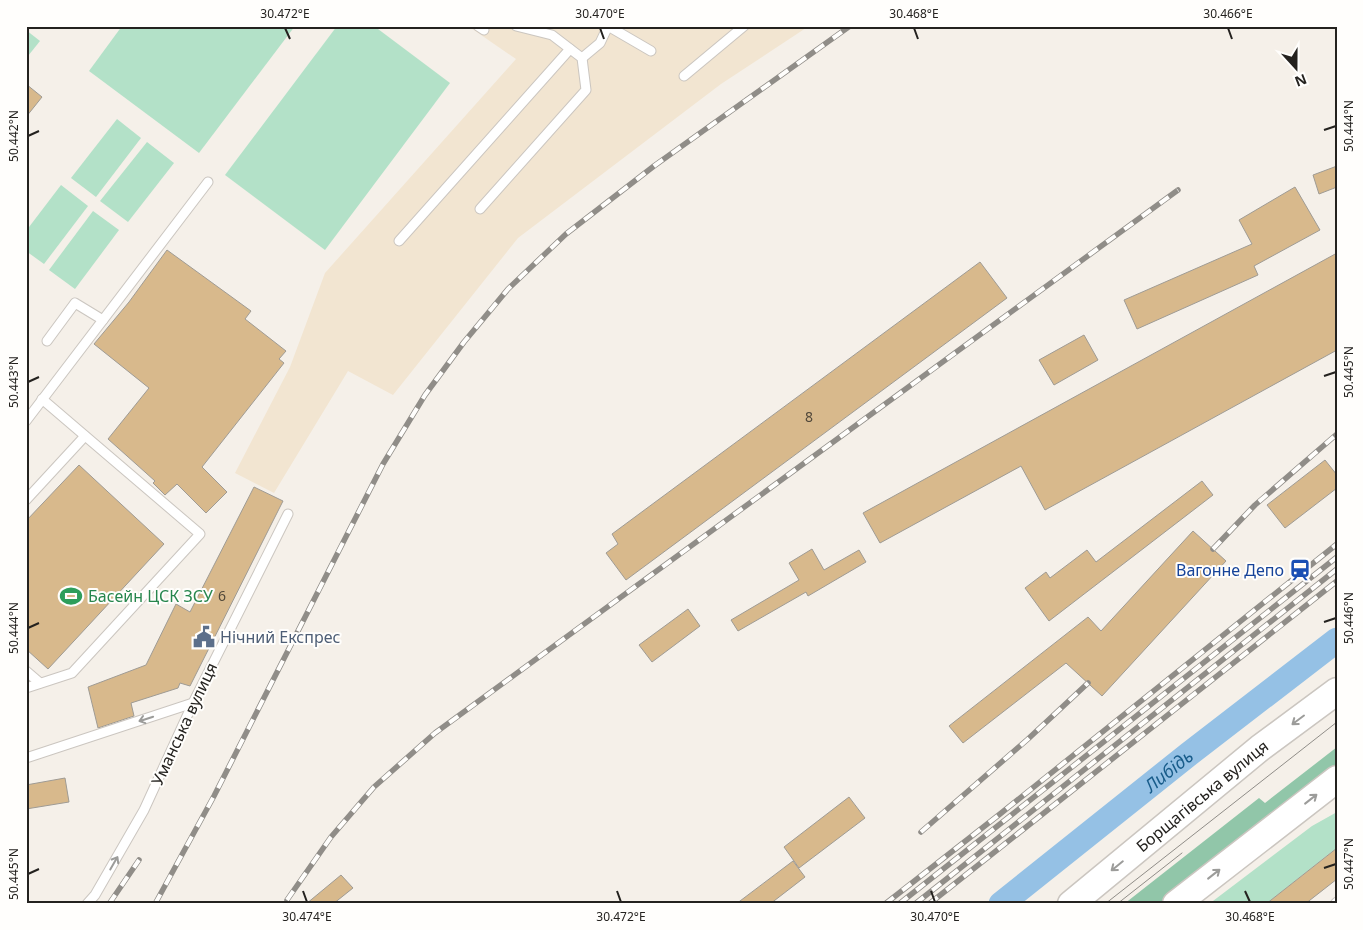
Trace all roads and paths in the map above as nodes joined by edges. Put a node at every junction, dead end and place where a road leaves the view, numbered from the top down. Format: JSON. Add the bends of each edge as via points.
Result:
{"nodes":[{"id":1,"x":516,"y":26,"type":"edge"},
{"id":2,"x":608,"y":26,"type":"edge"},
{"id":3,"x":744,"y":26,"type":"edge"},
{"id":4,"x":570,"y":49,"type":"junction"},
{"id":5,"x":651,"y":51,"type":"dead end"},
{"id":6,"x":582,"y":58,"type":"junction"},
{"id":7,"x":684,"y":76,"type":"dead end"},
{"id":8,"x":208,"y":182,"type":"dead end"},
{"id":9,"x":480,"y":208,"type":"dead end"},
{"id":10,"x":399,"y":241,"type":"dead end"},
{"id":11,"x":104,"y":320,"type":"junction"},
{"id":12,"x":47,"y":341,"type":"dead end"},
{"id":13,"x":42,"y":399,"type":"junction"},
{"id":14,"x":26,"y":422,"type":"edge"},
{"id":15,"x":85,"y":436,"type":"junction"},
{"id":16,"x":26,"y":500,"type":"edge"},
{"id":17,"x":288,"y":514,"type":"dead end"},
{"id":18,"x":26,"y":671,"type":"edge"},
{"id":19,"x":40,"y":684,"type":"junction"},
{"id":20,"x":26,"y":688,"type":"edge"},
{"id":21,"x":1337,"y":691,"type":"edge"},
{"id":22,"x":192,"y":704,"type":"junction"},
{"id":23,"x":26,"y":758,"type":"edge"},
{"id":24,"x":1337,"y":779,"type":"edge"},
{"id":25,"x":87,"y":904,"type":"edge"},
{"id":26,"x":1071,"y":904,"type":"edge"},
{"id":27,"x":1176,"y":904,"type":"edge"}],
"edges":[{"from":1,"to":4,"type":"lane","via":[[552,34]]},
{"from":2,"to":5,"type":"lane"},
{"from":2,"to":6,"type":"lane","via":[[600,43]]},
{"from":3,"to":7,"type":"lane"},
{"from":4,"to":6,"type":"lane"},
{"from":4,"to":10,"type":"lane"},
{"from":6,"to":9,"type":"lane","via":[[586,90]]},
{"from":8,"to":11,"type":"lane"},
{"from":11,"to":12,"type":"lane","via":[[75,303]]},
{"from":11,"to":13,"type":"lane"},
{"from":13,"to":14,"type":"lane"},
{"from":13,"to":15,"type":"lane"},
{"from":15,"to":16,"type":"lane"},
{"from":15,"to":19,"type":"lane","via":[[200,534],[72,673]]},
{"from":17,"to":22,"type":"lane","name":"Уманська вулиця"},
{"from":18,"to":19,"type":"lane"},
{"from":19,"to":20,"type":"lane"},
{"from":21,"to":26,"type":"main road","name":"Борщагівська вулиця","one_way":true,"via":[[1260,748]]},
{"from":22,"to":23,"type":"lane","one_way":true},
{"from":25,"to":22,"type":"lane","name":"Уманська вулиця","one_way":true,"via":[[96,895],[144,810]]},
{"from":27,"to":24,"type":"main road","one_way":true}]}
